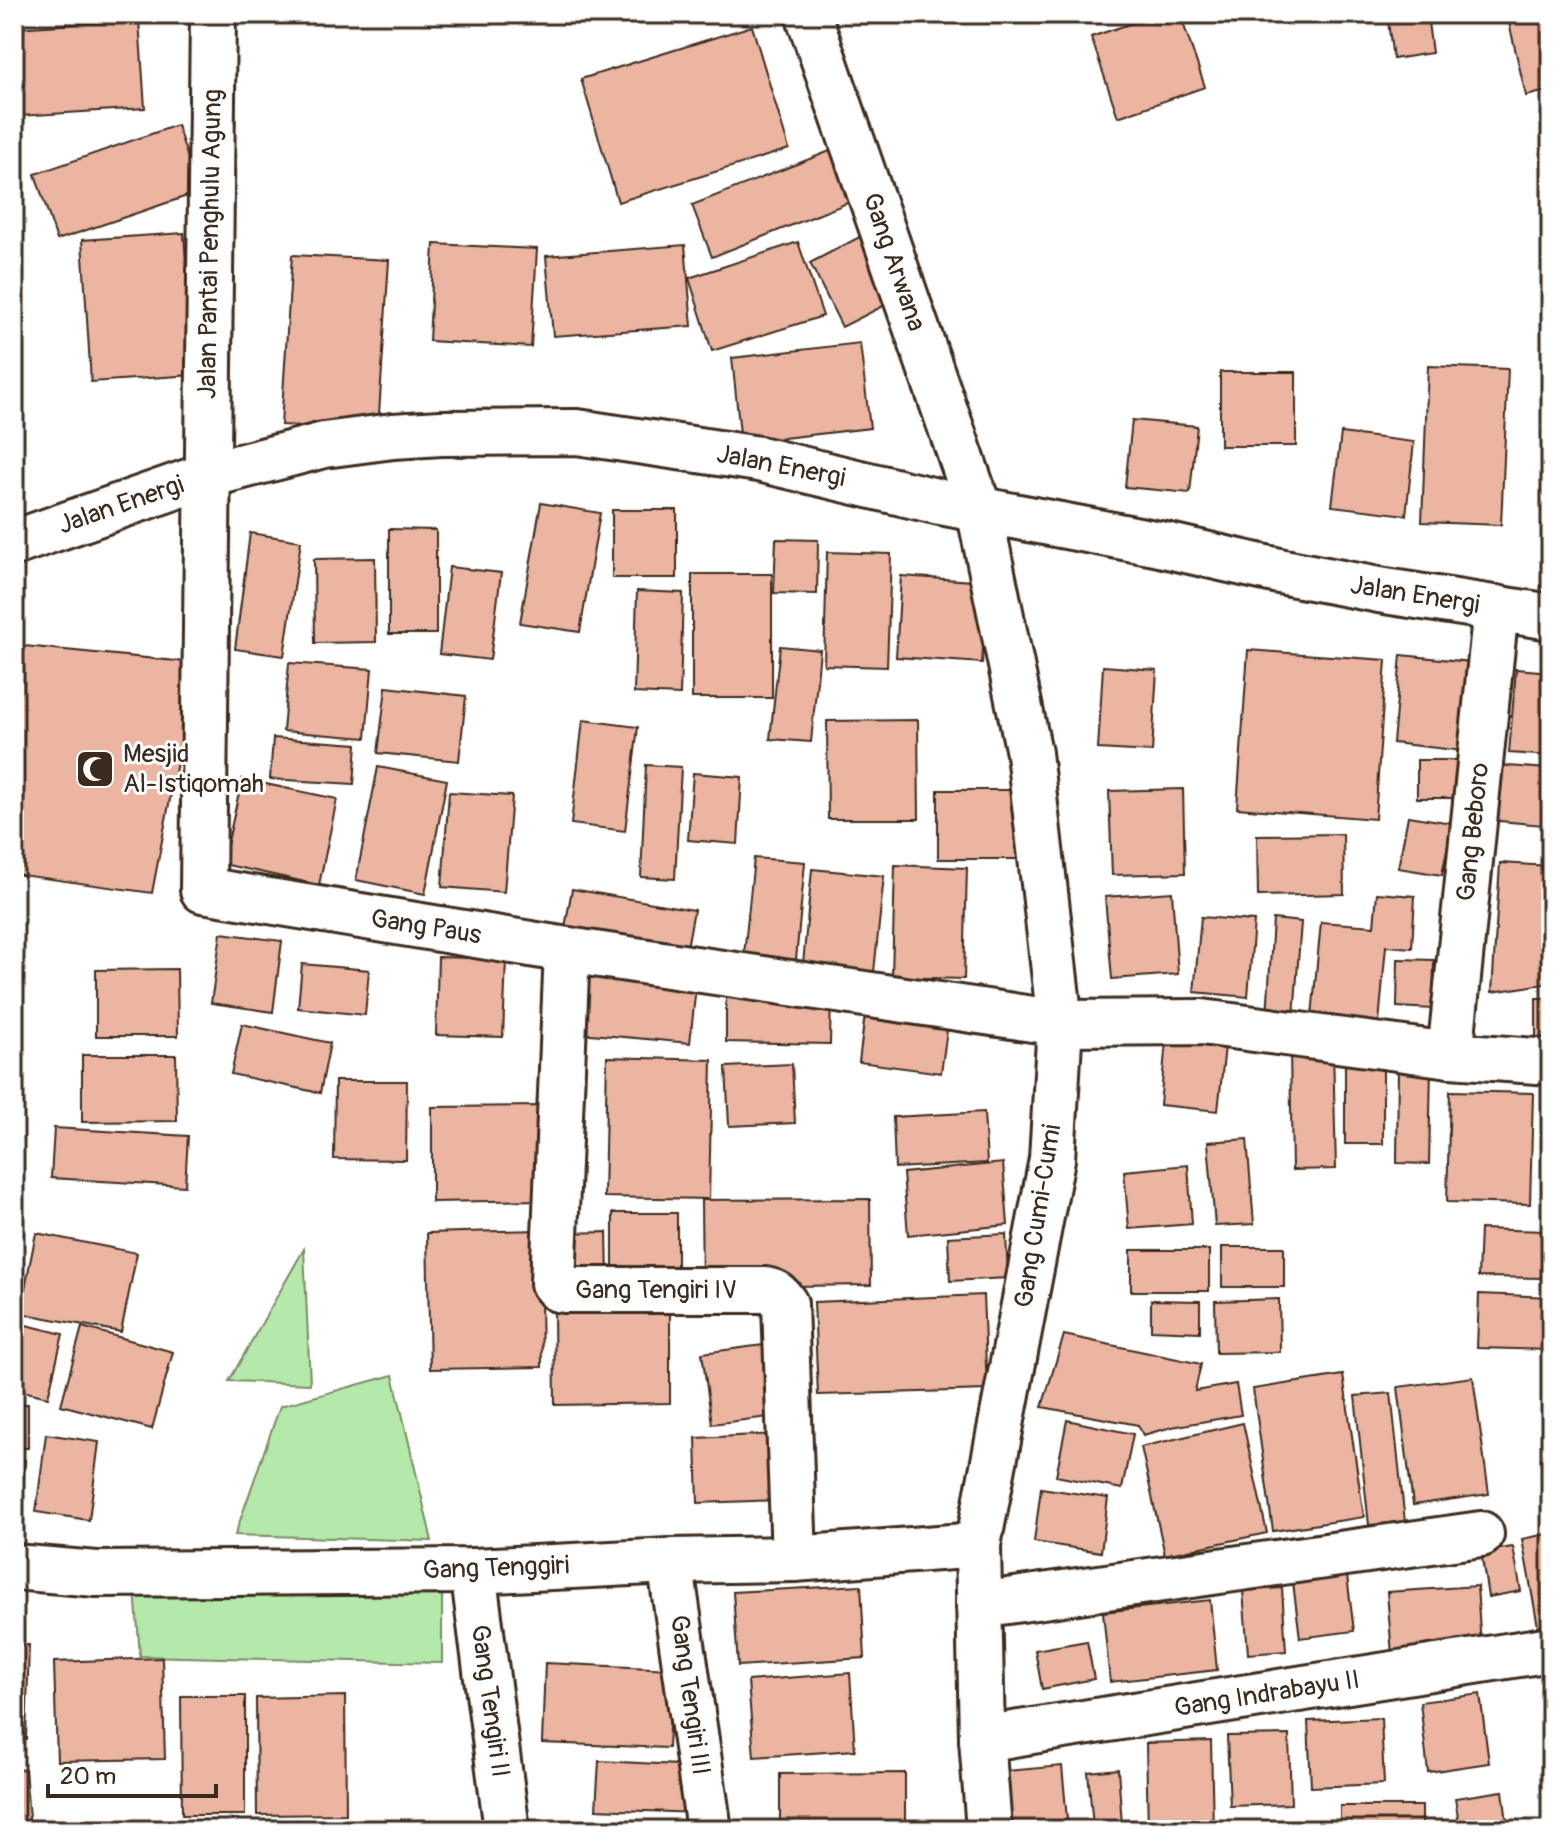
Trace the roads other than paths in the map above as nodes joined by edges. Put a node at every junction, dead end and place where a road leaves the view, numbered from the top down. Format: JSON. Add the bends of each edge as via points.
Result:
{"nodes":[{"id":1,"x":213,"y":14,"type":"edge"},
{"id":2,"x":808,"y":14,"type":"edge"},
{"id":3,"x":208,"y":475,"type":"junction"},
{"id":4,"x":979,"y":509,"type":"junction"},
{"id":5,"x":14,"y":543,"type":"edge"},
{"id":6,"x":1496,"y":608,"type":"junction"},
{"id":7,"x":1551,"y":617,"type":"edge"},
{"id":8,"x":567,"y":950,"type":"junction"},
{"id":9,"x":1060,"y":1023,"type":"junction"},
{"id":10,"x":1450,"y":1055,"type":"junction"},
{"id":11,"x":1551,"y":1062,"type":"edge"},
{"id":12,"x":1481,"y":1534,"type":"dead end"},
{"id":13,"x":978,"y":1545,"type":"junction"},
{"id":14,"x":794,"y":1559,"type":"junction"},
{"id":15,"x":670,"y":1561,"type":"junction"},
{"id":16,"x":14,"y":1567,"type":"edge"},
{"id":17,"x":473,"y":1571,"type":"junction"},
{"id":18,"x":979,"y":1605,"type":"junction"},
{"id":19,"x":1551,"y":1649,"type":"edge"},
{"id":20,"x":982,"y":1739,"type":"junction"},
{"id":21,"x":507,"y":1830,"type":"edge"},
{"id":22,"x":709,"y":1830,"type":"edge"},
{"id":23,"x":989,"y":1830,"type":"edge"}],
"edges":[{"from":1,"to":3,"type":"main road","name":"Jalan Pantai Penghulu Agung"},
{"from":2,"to":4,"type":"main road","name":"Gang Arwana"},
{"from":3,"to":4,"type":"main road","name":"Jalan Energi","via":[[324,445],[393,436],[577,432],[759,459]]},
{"from":3,"to":5,"type":"main road","name":"Jalan Energi"},
{"from":3,"to":8,"type":"main road","name":"Gang Paus","via":[[203,890]]},
{"from":4,"to":6,"type":"main road","name":"Jalan Energi","via":[[1379,590]]},
{"from":4,"to":9,"type":"main road","name":"Gang Cumi-Cumi","via":[[1029,753]]},
{"from":6,"to":7,"type":"main road","name":"Jalan Energi"},
{"from":6,"to":10,"type":"main road","name":"Gang Beboro"},
{"from":8,"to":9,"type":"main road","name":"Gang Paus"},
{"from":8,"to":14,"type":"main road","name":"Gang Tengiri IV","via":[[553,1283],[565,1290],[765,1290],[780,1295],[785,1304]]},
{"from":9,"to":10,"type":"main road","name":"Gang Paus","via":[[1202,1022]]},
{"from":9,"to":13,"type":"main road","name":"Gang Cumi-Cumi","via":[[1052,1159]]},
{"from":10,"to":11,"type":"main road","name":"Gang Paus"},
{"from":12,"to":18,"type":"main road"},
{"from":13,"to":14,"type":"main road","name":"Gang Tenggiri"},
{"from":13,"to":18,"type":"main road","name":"Gang Cumi-Cumi"},
{"from":14,"to":15,"type":"main road","name":"Gang Tenggiri"},
{"from":15,"to":17,"type":"main road","name":"Gang Tenggiri"},
{"from":15,"to":22,"type":"main road","name":"Gang Tengiri III"},
{"from":16,"to":17,"type":"main road","name":"Gang Tenggiri","via":[[97,1574]]},
{"from":17,"to":21,"type":"main road","name":"Gang Tengiri II"},
{"from":18,"to":20,"type":"main road","name":"Gang Cumi-Cumi"},
{"from":19,"to":20,"type":"main road","name":"Gang Indrabayu II"},
{"from":20,"to":23,"type":"main road","name":"Gang Cumi-Cumi"}]}
